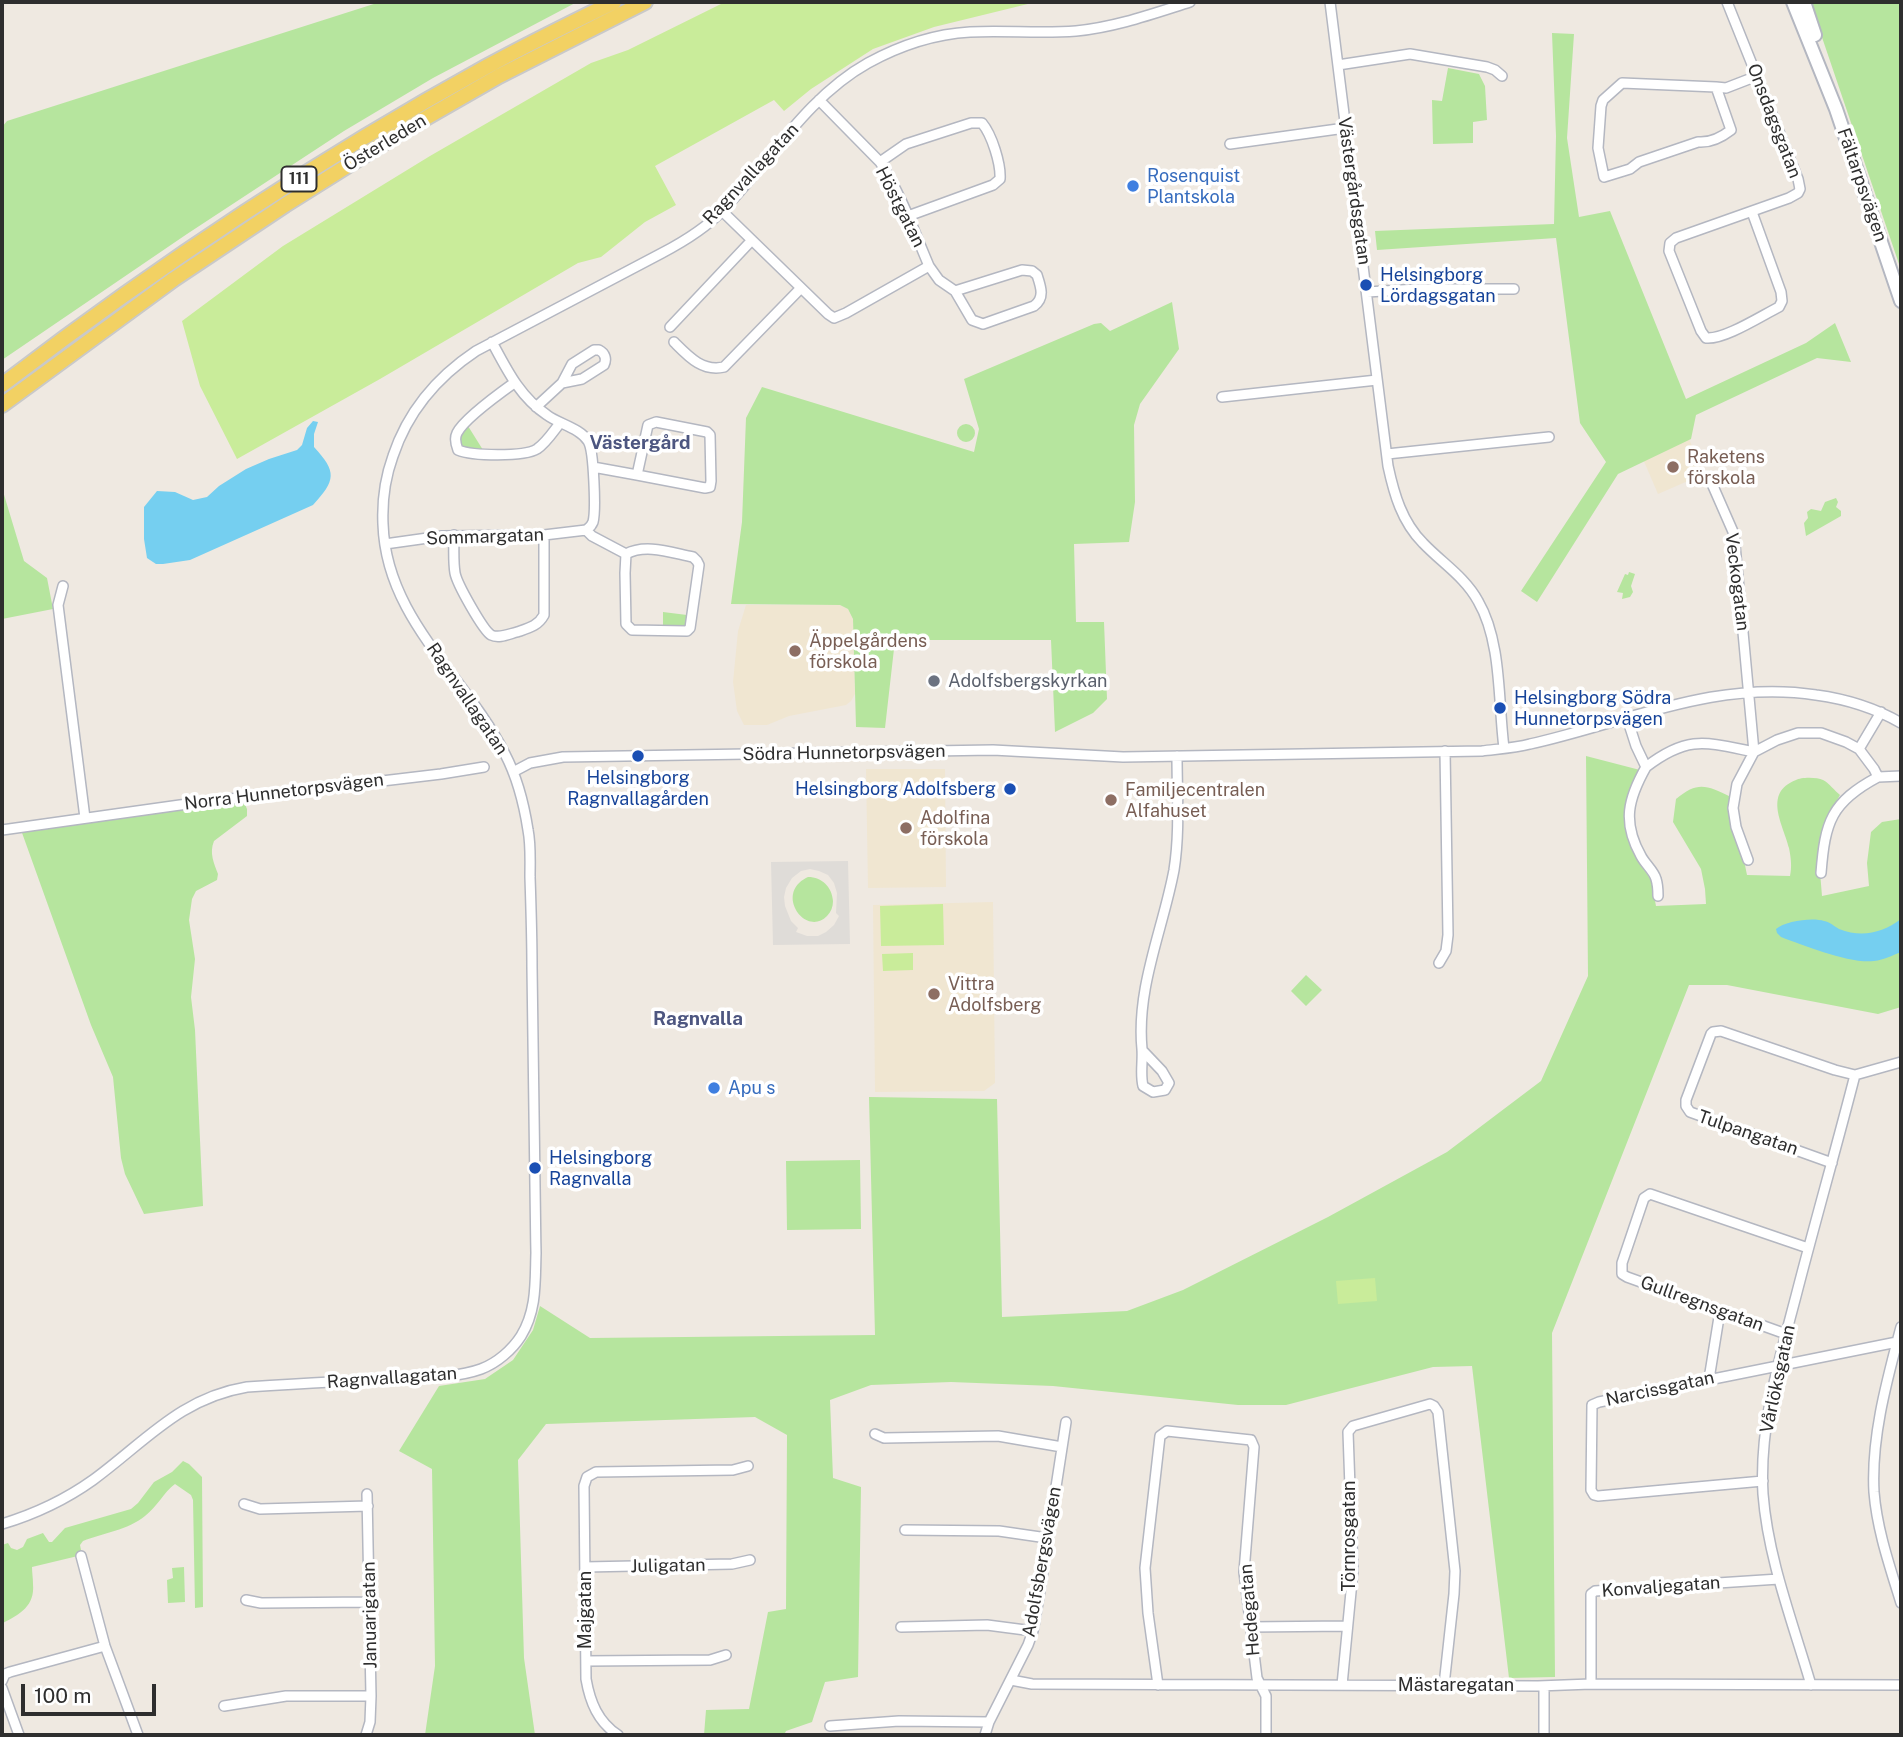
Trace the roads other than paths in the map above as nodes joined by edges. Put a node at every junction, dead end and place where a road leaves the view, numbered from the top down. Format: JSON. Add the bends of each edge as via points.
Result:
{"nodes":[{"id":1,"x":614,"y":2,"type":"edge"},
{"id":2,"x":645,"y":2,"type":"edge"},
{"id":3,"x":1190,"y":2,"type":"edge"},
{"id":4,"x":1330,"y":2,"type":"edge"},
{"id":5,"x":1727,"y":2,"type":"edge"},
{"id":6,"x":1793,"y":2,"type":"edge"},
{"id":7,"x":1804,"y":2,"type":"edge"},
{"id":8,"x":1338,"y":65,"type":"junction"},
{"id":9,"x":1502,"y":76,"type":"dead end"},
{"id":10,"x":1757,"y":76,"type":"junction"},
{"id":11,"x":1716,"y":87,"type":"junction"},
{"id":12,"x":819,"y":100,"type":"junction"},
{"id":13,"x":1836,"y":109,"type":"junction"},
{"id":14,"x":1345,"y":128,"type":"junction"},
{"id":15,"x":1230,"y":144,"type":"dead end"},
{"id":16,"x":880,"y":162,"type":"junction"},
{"id":17,"x":722,"y":211,"type":"junction"},
{"id":18,"x":1752,"y":212,"type":"junction"},
{"id":19,"x":908,"y":215,"type":"junction"},
{"id":20,"x":752,"y":240,"type":"junction"},
{"id":21,"x":929,"y":266,"type":"junction"},
{"id":22,"x":801,"y":288,"type":"junction"},
{"id":23,"x":1514,"y":289,"type":"dead end"},
{"id":24,"x":955,"y":291,"type":"junction"},
{"id":25,"x":1367,"y":292,"type":"junction"},
{"id":26,"x":1901,"y":301,"type":"edge"},
{"id":27,"x":670,"y":327,"type":"dead end"},
{"id":28,"x":88,"y":341,"type":"junction"},
{"id":29,"x":492,"y":342,"type":"junction"},
{"id":30,"x":674,"y":342,"type":"dead end"},
{"id":31,"x":1377,"y":380,"type":"junction"},
{"id":32,"x":6,"y":381,"type":"edge"},
{"id":33,"x":514,"y":383,"type":"junction"},
{"id":34,"x":562,"y":383,"type":"junction"},
{"id":35,"x":1222,"y":397,"type":"dead end"},
{"id":36,"x":2,"y":405,"type":"edge"},
{"id":37,"x":536,"y":407,"type":"junction"},
{"id":38,"x":2,"y":416,"type":"edge"},
{"id":39,"x":560,"y":423,"type":"junction"},
{"id":40,"x":1549,"y":437,"type":"dead end"},
{"id":41,"x":1387,"y":454,"type":"junction"},
{"id":42,"x":593,"y":467,"type":"junction"},
{"id":43,"x":637,"y":475,"type":"junction"},
{"id":44,"x":1709,"y":477,"type":"dead end"},
{"id":45,"x":586,"y":530,"type":"junction"},
{"id":46,"x":454,"y":535,"type":"junction"},
{"id":47,"x":544,"y":535,"type":"junction"},
{"id":48,"x":385,"y":544,"type":"junction"},
{"id":49,"x":626,"y":554,"type":"junction"},
{"id":50,"x":64,"y":586,"type":"dead end"},
{"id":51,"x":1748,"y":691,"type":"junction"},
{"id":52,"x":1881,"y":712,"type":"junction"},
{"id":53,"x":1627,"y":718,"type":"junction"},
{"id":54,"x":1901,"y":723,"type":"edge"},
{"id":55,"x":1504,"y":748,"type":"junction"},
{"id":56,"x":1859,"y":749,"type":"junction"},
{"id":57,"x":1445,"y":751,"type":"junction"},
{"id":58,"x":1754,"y":752,"type":"junction"},
{"id":59,"x":1177,"y":756,"type":"junction"},
{"id":60,"x":484,"y":767,"type":"dead end"},
{"id":61,"x":1646,"y":767,"type":"junction"},
{"id":62,"x":513,"y":772,"type":"junction"},
{"id":63,"x":1901,"y":776,"type":"edge"},
{"id":64,"x":1878,"y":777,"type":"junction"},
{"id":65,"x":85,"y":818,"type":"junction"},
{"id":66,"x":2,"y":830,"type":"edge"},
{"id":67,"x":1748,"y":860,"type":"dead end"},
{"id":68,"x":1821,"y":873,"type":"dead end"},
{"id":69,"x":1658,"y":896,"type":"dead end"},
{"id":70,"x":1440,"y":963,"type":"dead end"},
{"id":71,"x":1142,"y":1050,"type":"junction"},
{"id":72,"x":1901,"y":1062,"type":"edge"},
{"id":73,"x":1854,"y":1075,"type":"junction"},
{"id":74,"x":1832,"y":1163,"type":"junction"},
{"id":75,"x":1808,"y":1248,"type":"junction"},
{"id":76,"x":1720,"y":1311,"type":"junction"},
{"id":77,"x":1901,"y":1327,"type":"edge"},
{"id":78,"x":1786,"y":1334,"type":"junction"},
{"id":79,"x":1897,"y":1342,"type":"junction"},
{"id":80,"x":1778,"y":1365,"type":"junction"},
{"id":81,"x":1709,"y":1379,"type":"junction"},
{"id":82,"x":1066,"y":1422,"type":"dead end"},
{"id":83,"x":875,"y":1434,"type":"dead end"},
{"id":84,"x":1062,"y":1447,"type":"junction"},
{"id":85,"x":748,"y":1466,"type":"dead end"},
{"id":86,"x":1763,"y":1481,"type":"junction"},
{"id":87,"x":367,"y":1494,"type":"dead end"},
{"id":88,"x":244,"y":1504,"type":"dead end"},
{"id":89,"x":368,"y":1506,"type":"junction"},
{"id":90,"x":2,"y":1524,"type":"edge"},
{"id":91,"x":905,"y":1530,"type":"dead end"},
{"id":92,"x":1047,"y":1538,"type":"junction"},
{"id":93,"x":81,"y":1556,"type":"dead end"},
{"id":94,"x":750,"y":1560,"type":"dead end"},
{"id":95,"x":585,"y":1567,"type":"junction"},
{"id":96,"x":1779,"y":1579,"type":"junction"},
{"id":97,"x":246,"y":1600,"type":"dead end"},
{"id":98,"x":370,"y":1601,"type":"junction"},
{"id":99,"x":1901,"y":1603,"type":"edge"},
{"id":100,"x":1347,"y":1626,"type":"junction"},
{"id":101,"x":901,"y":1627,"type":"dead end"},
{"id":102,"x":1250,"y":1627,"type":"junction"},
{"id":103,"x":1033,"y":1631,"type":"junction"},
{"id":104,"x":105,"y":1646,"type":"junction"},
{"id":105,"x":726,"y":1655,"type":"dead end"},
{"id":106,"x":586,"y":1661,"type":"junction"},
{"id":107,"x":1011,"y":1680,"type":"junction"},
{"id":108,"x":2,"y":1681,"type":"edge"},
{"id":109,"x":1260,"y":1684,"type":"junction"},
{"id":110,"x":1591,"y":1684,"type":"junction"},
{"id":111,"x":1158,"y":1685,"type":"junction"},
{"id":112,"x":1342,"y":1685,"type":"junction"},
{"id":113,"x":1444,"y":1685,"type":"junction"},
{"id":114,"x":1811,"y":1685,"type":"junction"},
{"id":115,"x":1901,"y":1685,"type":"edge"},
{"id":116,"x":1544,"y":1686,"type":"junction"},
{"id":117,"x":2,"y":1688,"type":"edge"},
{"id":118,"x":371,"y":1696,"type":"junction"},
{"id":119,"x":225,"y":1706,"type":"dead end"},
{"id":120,"x":989,"y":1722,"type":"junction"},
{"id":121,"x":830,"y":1726,"type":"dead end"},
{"id":122,"x":19,"y":1735,"type":"edge"},
{"id":123,"x":138,"y":1735,"type":"edge"},
{"id":124,"x":366,"y":1735,"type":"edge"},
{"id":125,"x":618,"y":1735,"type":"edge"},
{"id":126,"x":985,"y":1735,"type":"edge"},
{"id":127,"x":1266,"y":1735,"type":"edge"},
{"id":128,"x":1544,"y":1735,"type":"edge"}],
"edges":[{"from":1,"to":32,"type":"main road","name":"Österleden","number":"111","via":[[486,66],[353,145],[147,279]]},
{"from":2,"to":28,"type":"main road","name":"Österleden","number":"111","via":[[403,131],[174,279]]},
{"from":3,"to":12,"type":"street","name":"Ragnvallagatan","via":[[1089,29],[968,32],[917,42],[857,69]]},
{"from":4,"to":8,"type":"street","name":"Västergårdsgatan"},
{"from":5,"to":10,"type":"street","name":"Onsdagsgatan"},
{"from":6,"to":13,"type":"main road","name":"Fältarpsvägen"},
{"from":7,"to":13,"type":"main road","name":"Fältarpsvägen"},
{"from":8,"to":9,"type":"street","via":[[1410,54],[1487,66]]},
{"from":8,"to":14,"type":"street","name":"Västergårdsgatan"},
{"from":10,"to":11,"type":"street","via":[[1726,88]]},
{"from":10,"to":18,"type":"street","name":"Onsdagsgatan","via":[[1800,189],[1796,195]]},
{"from":11,"to":11,"type":"street","via":[[1622,83],[1614,89],[1601,106],[1598,148],[1604,177],[1724,136],[1731,130]]},
{"from":12,"to":16,"type":"street","name":"Höstgatan"},
{"from":12,"to":17,"type":"street","name":"Ragnvallagatan"},
{"from":13,"to":26,"type":"main road","name":"Fältarpsvägen"},
{"from":14,"to":15,"type":"street"},
{"from":14,"to":25,"type":"street","name":"Västergårdsgatan"},
{"from":16,"to":19,"type":"street","name":"Höstgatan"},
{"from":16,"to":19,"type":"street","via":[[906,144],[971,123],[982,123],[988,130],[1000,179]]},
{"from":17,"to":20,"type":"street","name":"Höstgatan"},
{"from":17,"to":29,"type":"street","name":"Ragnvallagatan","via":[[675,246]]},
{"from":18,"to":18,"type":"street","name":"Onsdagsgatan","via":[[1670,243],[1669,251],[1706,338],[1727,334],[1779,307],[1782,301]]},
{"from":19,"to":21,"type":"street","name":"Höstgatan"},
{"from":20,"to":22,"type":"street","name":"Höstgatan"},
{"from":20,"to":27,"type":"street"},
{"from":21,"to":22,"type":"street","name":"Höstgatan","via":[[834,318]]},
{"from":21,"to":24,"type":"street"},
{"from":22,"to":30,"type":"street","via":[[724,367],[694,362]]},
{"from":23,"to":25,"type":"street"},
{"from":24,"to":24,"type":"street","via":[[972,320],[983,324],[1034,306],[1042,295],[1037,275],[1028,270]]},
{"from":25,"to":31,"type":"street","name":"Västergårdsgatan"},
{"from":28,"to":36,"type":"main road","name":"Österleden","number":"111"},
{"from":28,"to":38,"type":"main road"},
{"from":29,"to":33,"type":"street"},
{"from":29,"to":48,"type":"street","name":"Ragnvallagatan","via":[[439,380],[403,430],[385,487]]},
{"from":31,"to":35,"type":"street"},
{"from":31,"to":41,"type":"street","name":"Västergårdsgatan"},
{"from":33,"to":37,"type":"street"},
{"from":33,"to":39,"type":"street","via":[[457,433],[458,450],[526,453],[544,443]]},
{"from":34,"to":34,"type":"street","via":[[572,364],[594,350],[603,353],[604,365],[582,379]]},
{"from":34,"to":37,"type":"street"},
{"from":37,"to":39,"type":"street"},
{"from":39,"to":42,"type":"street","via":[[588,440]]},
{"from":40,"to":41,"type":"street"},
{"from":41,"to":55,"type":"street","name":"Västergårdsgatan","via":[[1406,522],[1421,542],[1465,581],[1487,619]]},
{"from":42,"to":43,"type":"street"},
{"from":42,"to":45,"type":"street","via":[[593,519]]},
{"from":43,"to":43,"type":"street","via":[[652,422],[710,435],[710,487]]},
{"from":44,"to":51,"type":"street","name":"Veckogatan","via":[[1734,534]]},
{"from":45,"to":47,"type":"street","name":"Sommargatan"},
{"from":45,"to":49,"type":"street"},
{"from":46,"to":47,"type":"street","name":"Sommargatan"},
{"from":46,"to":47,"type":"street","via":[[460,587],[493,636],[541,621]]},
{"from":46,"to":48,"type":"street","name":"Sommargatan"},
{"from":48,"to":62,"type":"street","name":"Ragnvallagatan","via":[[404,606],[493,733]]},
{"from":49,"to":49,"type":"street","via":[[628,628],[687,631],[692,624],[697,561],[644,548]]},
{"from":50,"to":65,"type":"street","via":[[58,605]]},
{"from":51,"to":52,"type":"street","name":"Södra Hunnetorpsvägen","via":[[1830,697]]},
{"from":51,"to":53,"type":"street","name":"Södra Hunnetorpsvägen"},
{"from":51,"to":58,"type":"street"},
{"from":52,"to":54,"type":"street","name":"Södra Hunnetorpsvägen"},
{"from":52,"to":56,"type":"street"},
{"from":53,"to":55,"type":"street","name":"Södra Hunnetorpsvägen"},
{"from":53,"to":61,"type":"street"},
{"from":55,"to":57,"type":"street","name":"Södra Hunnetorpsvägen"},
{"from":56,"to":58,"type":"street","via":[[1821,733],[1798,733]]},
{"from":56,"to":64,"type":"street"},
{"from":57,"to":59,"type":"street","name":"Södra Hunnetorpsvägen"},
{"from":57,"to":70,"type":"street","via":[[1448,935]]},
{"from":58,"to":61,"type":"street","via":[[1690,744]]},
{"from":58,"to":67,"type":"street","via":[[1737,784],[1733,808]]},
{"from":59,"to":62,"type":"street","name":"Södra Hunnetorpsvägen","via":[[993,750],[563,757],[530,763]]},
{"from":59,"to":71,"type":"street","via":[[1174,865],[1143,996]]},
{"from":60,"to":65,"type":"street","name":"Norra Hunnetorpsvägen"},
{"from":61,"to":69,"type":"street","via":[[1634,789],[1630,825],[1633,841],[1656,877]]},
{"from":62,"to":90,"type":"street","name":"Ragnvallagatan","via":[[530,847],[536,1253],[534,1300],[520,1337],[496,1361],[470,1372],[247,1387],[213,1395],[176,1414],[62,1500]]},
{"from":63,"to":64,"type":"street"},
{"from":64,"to":68,"type":"street","via":[[1855,789],[1832,815]]},
{"from":65,"to":66,"type":"street","name":"Norra Hunnetorpsvägen"},
{"from":71,"to":71,"type":"street","via":[[1143,1086],[1153,1092],[1165,1090],[1166,1076]]},
{"from":72,"to":73,"type":"street"},
{"from":73,"to":74,"type":"street","name":"Vårlöksgatan"},
{"from":73,"to":74,"type":"street","name":"Tulpangatan","via":[[1716,1031],[1709,1036],[1686,1101],[1693,1114]]},
{"from":74,"to":75,"type":"street","name":"Vårlöksgatan"},
{"from":75,"to":76,"type":"street","name":"Gullregnsgatan","via":[[1654,1194],[1646,1196],[1622,1273]]},
{"from":75,"to":78,"type":"street","name":"Vårlöksgatan"},
{"from":76,"to":78,"type":"street","name":"Gullregnsgatan"},
{"from":76,"to":81,"type":"street"},
{"from":77,"to":79,"type":"street"},
{"from":78,"to":80,"type":"street","name":"Vårlöksgatan"},
{"from":79,"to":80,"type":"street","name":"Narcissgatan"},
{"from":79,"to":99,"type":"street","via":[[1874,1460],[1880,1526]]},
{"from":80,"to":81,"type":"street","name":"Narcissgatan"},
{"from":80,"to":86,"type":"street","name":"Vårlöksgatan","via":[[1766,1429]]},
{"from":81,"to":86,"type":"street","name":"Narcissgatan","via":[[1593,1404],[1592,1492],[1598,1496]]},
{"from":82,"to":84,"type":"street","name":"Adolfsbergsvägen"},
{"from":83,"to":84,"type":"street","via":[[884,1438],[998,1436]]},
{"from":84,"to":92,"type":"street","name":"Adolfsbergsvägen"},
{"from":85,"to":95,"type":"street","name":"Majgatan","via":[[589,1475],[584,1486]]},
{"from":86,"to":96,"type":"street","name":"Vårlöksgatan"},
{"from":87,"to":89,"type":"street","name":"Januarigatan"},
{"from":88,"to":89,"type":"street","via":[[260,1508]]},
{"from":89,"to":98,"type":"street","name":"Januarigatan"},
{"from":91,"to":92,"type":"street","via":[[999,1531]]},
{"from":92,"to":103,"type":"street","name":"Adolfsbergsvägen"},
{"from":93,"to":104,"type":"street"},
{"from":94,"to":95,"type":"street","name":"Juligatan"},
{"from":95,"to":106,"type":"street","name":"Majgatan"},
{"from":96,"to":110,"type":"street","name":"Konvaljegatan","via":[[1593,1592]]},
{"from":96,"to":114,"type":"street","name":"Vårlöksgatan"},
{"from":97,"to":98,"type":"street"},
{"from":98,"to":118,"type":"street","name":"Januarigatan"},
{"from":100,"to":102,"type":"street"},
{"from":100,"to":112,"type":"street","name":"Törnrosgatan"},
{"from":100,"to":113,"type":"street","name":"Törnrosgatan","via":[[1353,1571],[1349,1429],[1433,1404],[1455,1571]]},
{"from":101,"to":103,"type":"street","via":[[987,1625]]},
{"from":102,"to":109,"type":"street","name":"Hedegatan"},
{"from":102,"to":111,"type":"street","name":"Hedegatan","via":[[1244,1572],[1253,1442],[1167,1431],[1160,1436],[1145,1568]]},
{"from":103,"to":107,"type":"street","name":"Adolfsbergsvägen"},
{"from":104,"to":108,"type":"street","via":[[8,1673]]},
{"from":104,"to":123,"type":"street"},
{"from":105,"to":106,"type":"street","via":[[710,1660]]},
{"from":106,"to":125,"type":"street","name":"Majgatan","via":[[591,1700],[600,1718]]},
{"from":107,"to":111,"type":"street","name":"Mästaregatan"},
{"from":107,"to":120,"type":"street","name":"Adolfsbergsvägen"},
{"from":109,"to":111,"type":"street","name":"Mästaregatan"},
{"from":109,"to":112,"type":"street","name":"Mästaregatan"},
{"from":109,"to":127,"type":"street","name":"Hedegatan","via":[[1266,1696]]},
{"from":110,"to":114,"type":"street","name":"Mästaregatan"},
{"from":110,"to":116,"type":"street","name":"Mästaregatan"},
{"from":112,"to":113,"type":"street","name":"Mästaregatan"},
{"from":113,"to":116,"type":"street","name":"Mästaregatan"},
{"from":114,"to":115,"type":"street","name":"Mästaregatan"},
{"from":116,"to":128,"type":"street"},
{"from":117,"to":122,"type":"street"},
{"from":118,"to":119,"type":"street","via":[[286,1696]]},
{"from":118,"to":124,"type":"street","name":"Januarigatan"},
{"from":120,"to":121,"type":"street"},
{"from":120,"to":126,"type":"street","name":"Adolfsbergsvägen"}]}
